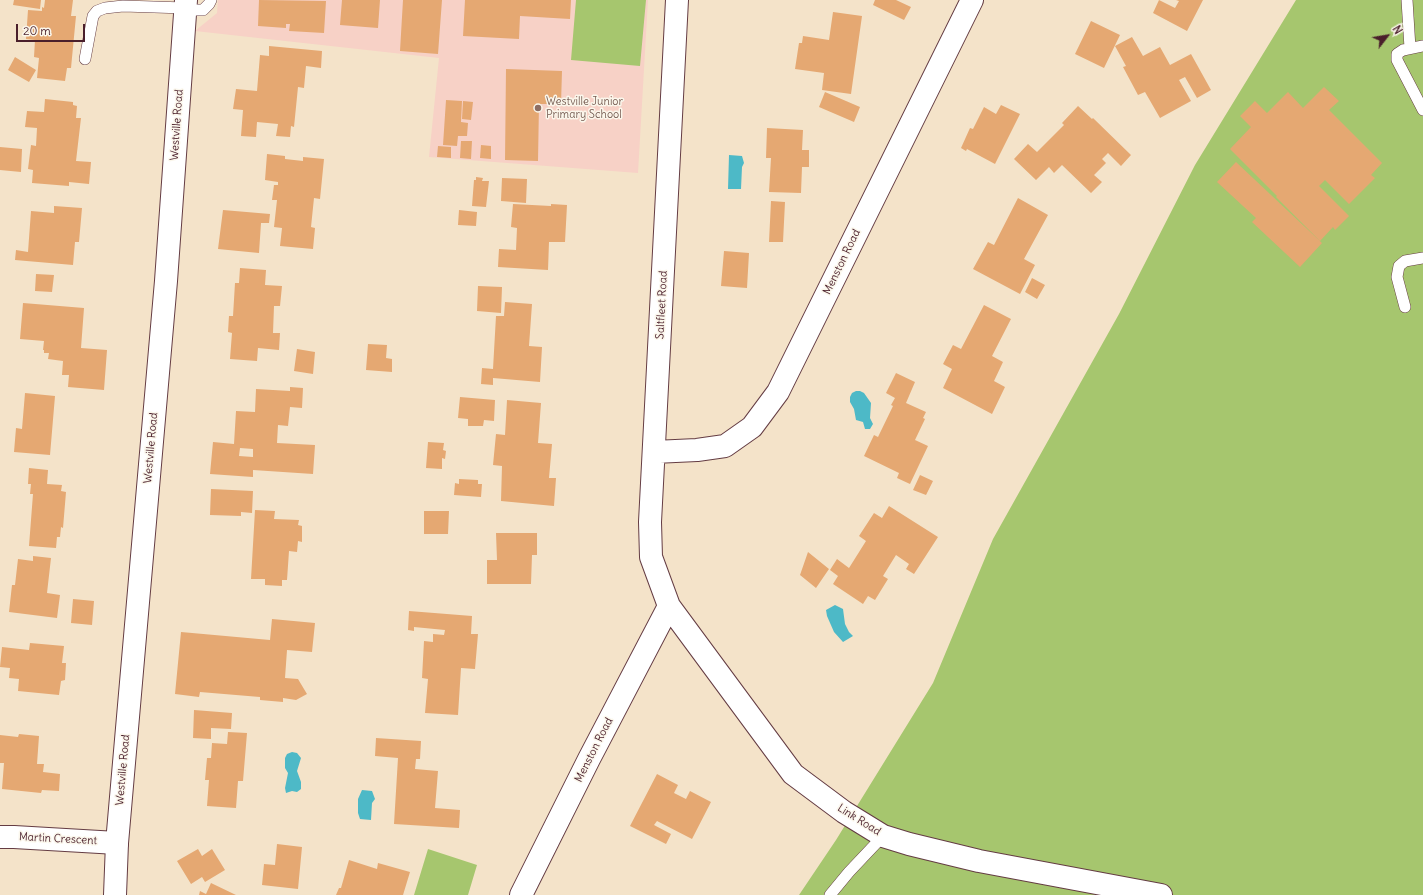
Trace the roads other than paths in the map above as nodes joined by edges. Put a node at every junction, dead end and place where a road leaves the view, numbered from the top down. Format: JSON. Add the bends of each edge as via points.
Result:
{"nodes":[{"id":1,"x":211,"y":0,"type":"edge"},
{"id":2,"x":677,"y":0,"type":"edge"},
{"id":3,"x":972,"y":0,"type":"edge"},
{"id":4,"x":1407,"y":0,"type":"edge"},
{"id":5,"x":186,"y":4,"type":"edge"},
{"id":6,"x":1423,"y":46,"type":"edge"},
{"id":7,"x":1410,"y":48,"type":"junction"},
{"id":8,"x":85,"y":59,"type":"dead end"},
{"id":9,"x":1423,"y":110,"type":"edge"},
{"id":10,"x":1423,"y":258,"type":"edge"},
{"id":11,"x":1405,"y":307,"type":"dead end"},
{"id":12,"x":654,"y":452,"type":"junction"},
{"id":13,"x":669,"y":606,"type":"junction"},
{"id":14,"x":883,"y":836,"type":"junction"},
{"id":15,"x":0,"y":837,"type":"edge"},
{"id":16,"x":117,"y":843,"type":"junction"},
{"id":17,"x":115,"y":895,"type":"edge"},
{"id":18,"x":521,"y":895,"type":"edge"},
{"id":19,"x":830,"y":895,"type":"edge"},
{"id":20,"x":1161,"y":895,"type":"edge"}],
"edges":[{"from":1,"to":5,"type":"lane","via":[[203,10],[195,10]]},
{"from":2,"to":12,"type":"street","name":"Saltfleet Road"},
{"from":3,"to":12,"type":"street","name":"Menston Road","via":[[778,392],[752,427],[725,446]]},
{"from":4,"to":7,"type":"lane"},
{"from":5,"to":8,"type":"lane","via":[[123,6],[97,11],[92,16]]},
{"from":5,"to":16,"type":"street","name":"Westville Road","via":[[166,281]]},
{"from":6,"to":7,"type":"lane"},
{"from":7,"to":9,"type":"lane","via":[[1399,52],[1397,60]]},
{"from":10,"to":11,"type":"lane","via":[[1405,261],[1399,266],[1397,276]]},
{"from":12,"to":13,"type":"street","name":"Saltfleet Road","via":[[651,557]]},
{"from":13,"to":14,"type":"street","name":"Link Road","via":[[793,774],[844,812]]},
{"from":13,"to":18,"type":"street","name":"Menston Road","via":[[588,759]]},
{"from":14,"to":19,"type":"lane"},
{"from":14,"to":20,"type":"street","name":"Link Road","via":[[979,861]]},
{"from":15,"to":16,"type":"street","name":"Martin Crescent"},
{"from":16,"to":17,"type":"street","name":"Westville Road"}]}
